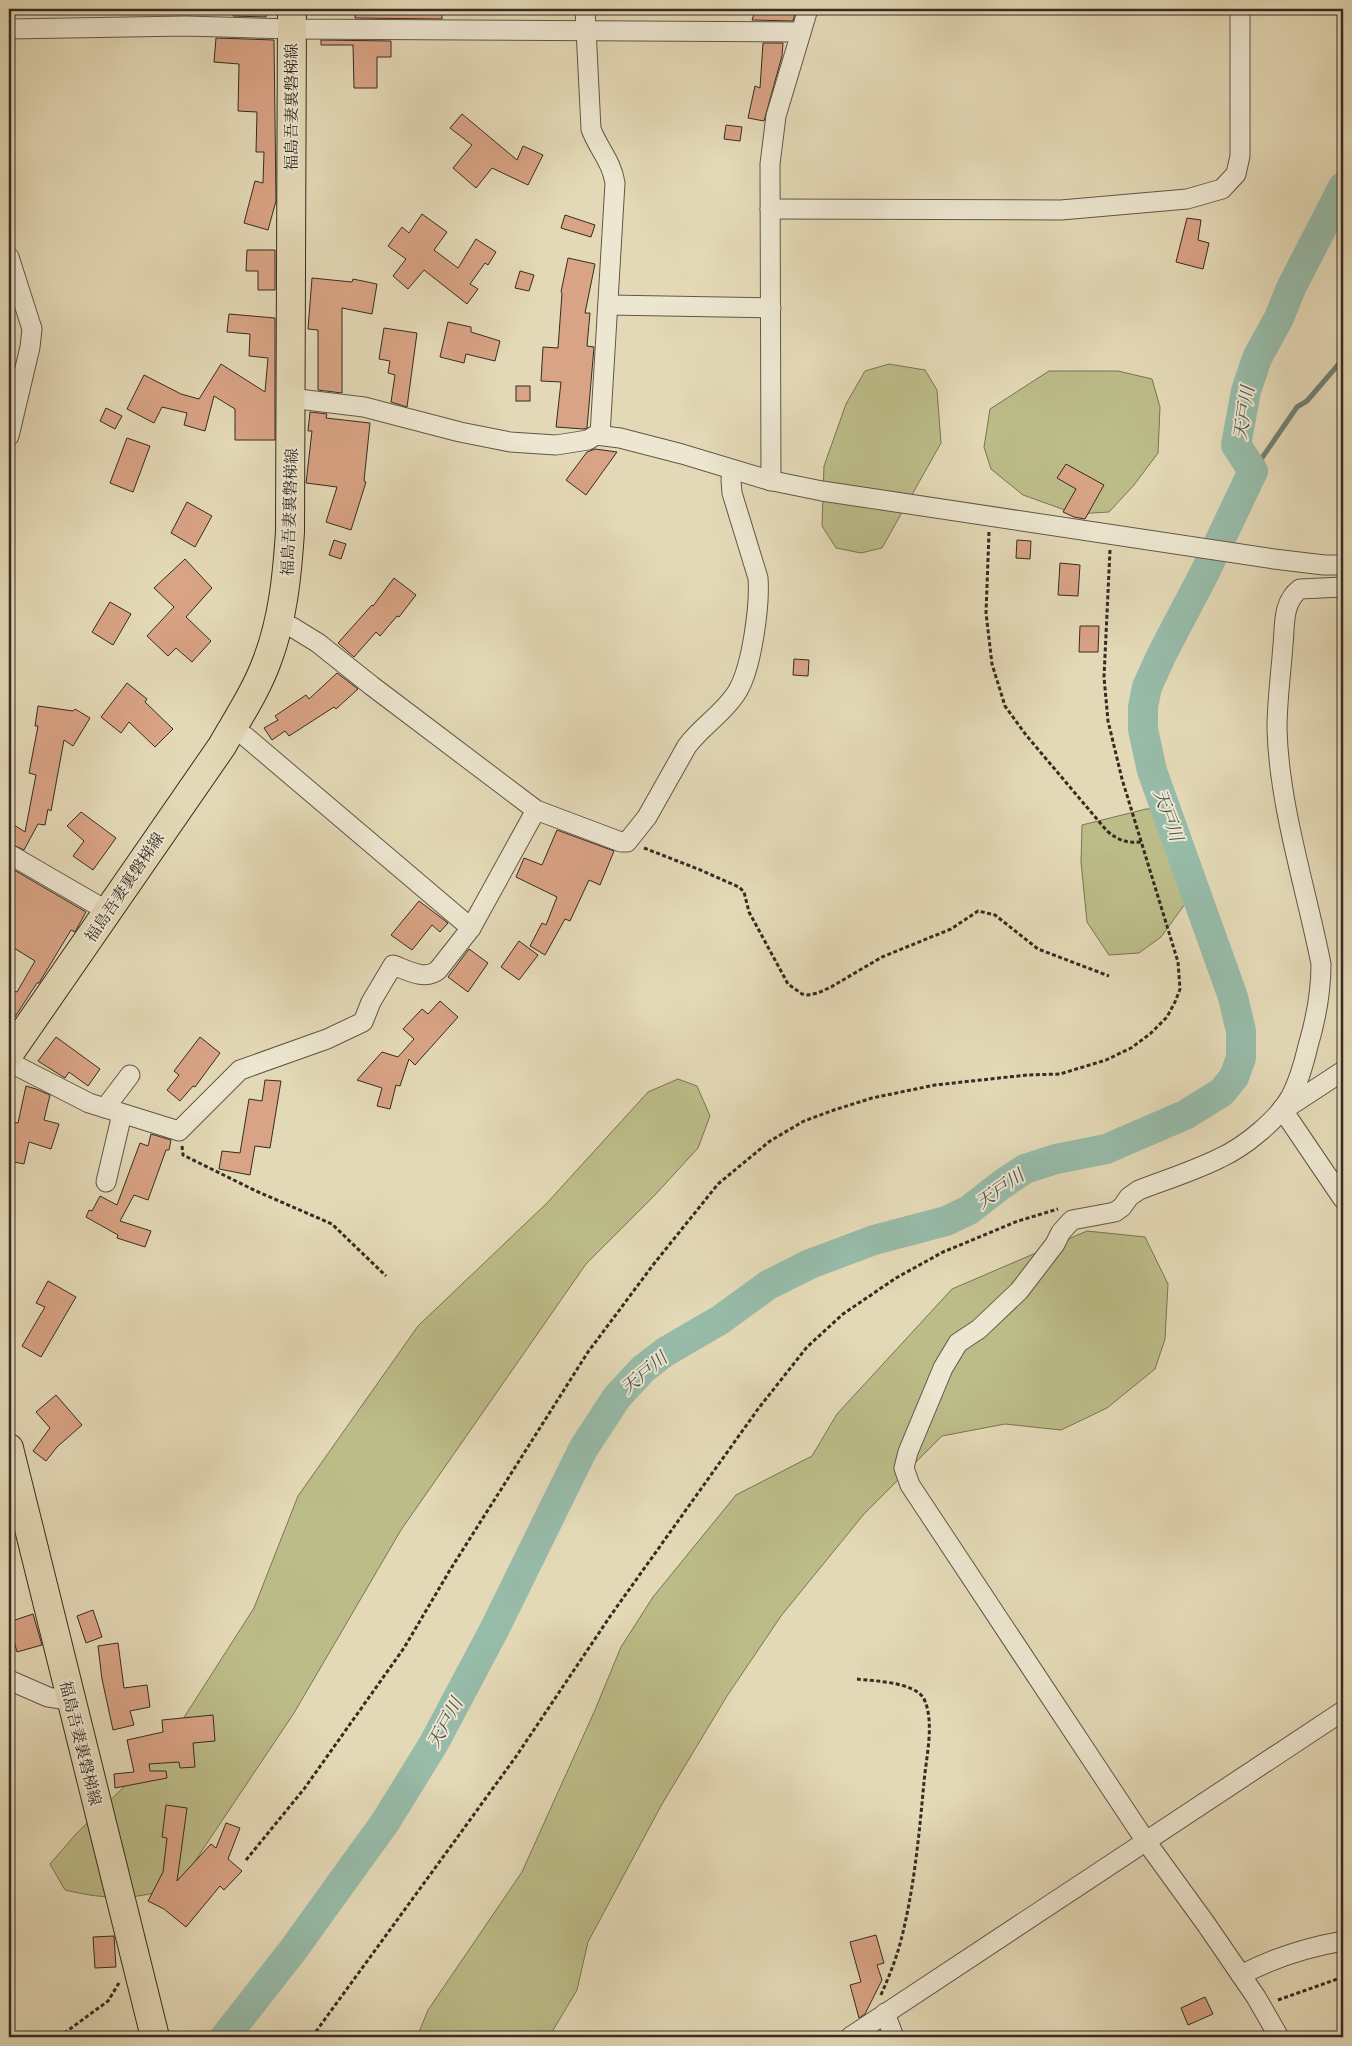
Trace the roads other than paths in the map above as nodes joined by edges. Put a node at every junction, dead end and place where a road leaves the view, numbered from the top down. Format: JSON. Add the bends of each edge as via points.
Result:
{"nodes":[{"id":1,"x":585,"y":9,"type":"edge"},
{"id":2,"x":808,"y":9,"type":"edge"},
{"id":3,"x":1240,"y":9,"type":"edge"},
{"id":4,"x":292,"y":19,"type":"edge"},
{"id":5,"x":9,"y":29,"type":"edge"},
{"id":6,"x":585,"y":29,"type":"junction"},
{"id":7,"x":801,"y":32,"type":"junction"},
{"id":8,"x":770,"y":209,"type":"junction"},
{"id":9,"x":9,"y":257,"type":"edge"},
{"id":10,"x":609,"y":305,"type":"junction"},
{"id":11,"x":771,"y":308,"type":"junction"},
{"id":12,"x":290,"y":398,"type":"junction"},
{"id":13,"x":600,"y":435,"type":"junction"},
{"id":14,"x":9,"y":436,"type":"edge"},
{"id":15,"x":732,"y":470,"type":"junction"},
{"id":16,"x":771,"y":481,"type":"junction"},
{"id":17,"x":1343,"y":565,"type":"edge"},
{"id":18,"x":1343,"y":587,"type":"edge"},
{"id":19,"x":279,"y":623,"type":"junction"},
{"id":20,"x":232,"y":728,"type":"junction"},
{"id":21,"x":536,"y":810,"type":"junction"},
{"id":22,"x":9,"y":854,"type":"edge"},
{"id":23,"x":109,"y":912,"type":"junction"},
{"id":24,"x":471,"y":928,"type":"junction"},
{"id":25,"x":9,"y":1054,"type":"edge"},
{"id":26,"x":9,"y":1062,"type":"edge"},
{"id":27,"x":1343,"y":1071,"type":"edge"},
{"id":28,"x":130,"y":1075,"type":"dead end"},
{"id":29,"x":1282,"y":1109,"type":"junction"},
{"id":30,"x":114,"y":1111,"type":"junction"},
{"id":31,"x":106,"y":1182,"type":"dead end"},
{"id":32,"x":1343,"y":1199,"type":"edge"},
{"id":33,"x":9,"y":1448,"type":"edge"},
{"id":34,"x":9,"y":1680,"type":"edge"},
{"id":35,"x":71,"y":1701,"type":"junction"},
{"id":36,"x":1343,"y":1710,"type":"edge"},
{"id":37,"x":1146,"y":1840,"type":"junction"},
{"id":38,"x":1343,"y":1941,"type":"edge"},
{"id":39,"x":1241,"y":1975,"type":"junction"},
{"id":40,"x":881,"y":2016,"type":"junction"},
{"id":41,"x":155,"y":2037,"type":"edge"},
{"id":42,"x":850,"y":2037,"type":"edge"},
{"id":43,"x":894,"y":2037,"type":"edge"},
{"id":44,"x":1278,"y":2037,"type":"edge"}],
"edges":[{"from":1,"to":6,"type":"street"},
{"from":2,"to":7,"type":"street"},
{"from":3,"to":8,"type":"street","via":[[1240,156],[1236,174],[1222,189],[1187,199],[1061,210]]},
{"from":4,"to":5,"type":"street","via":[[186,26]]},
{"from":4,"to":6,"type":"street"},
{"from":4,"to":12,"type":"main road","name":"福島吾妻裏磐梯線"},
{"from":6,"to":7,"type":"street"},
{"from":6,"to":10,"type":"street","via":[[591,129],[595,142],[610,163],[615,183]]},
{"from":7,"to":8,"type":"street","via":[[776,116],[770,164]]},
{"from":8,"to":11,"type":"street"},
{"from":9,"to":14,"type":"street","via":[[32,329]]},
{"from":10,"to":11,"type":"street"},
{"from":10,"to":13,"type":"street"},
{"from":11,"to":16,"type":"street"},
{"from":12,"to":13,"type":"street","via":[[364,407],[510,442],[556,445]]},
{"from":12,"to":19,"type":"main road","name":"福島吾妻裏磐梯線","via":[[290,532],[287,584]]},
{"from":13,"to":15,"type":"street","via":[[652,446]]},
{"from":15,"to":16,"type":"street"},
{"from":15,"to":21,"type":"street","via":[[732,493],[759,587],[753,640],[744,678],[737,692],[691,741],[647,817],[627,842]]},
{"from":16,"to":17,"type":"street","via":[[989,517],[1324,565]]},
{"from":18,"to":29,"type":"street","via":[[1300,589],[1286,608],[1278,703],[1280,762],[1321,981],[1304,1062],[1291,1097]]},
{"from":19,"to":20,"type":"main road","name":"福島吾妻裏磐梯線","via":[[267,661]]},
{"from":19,"to":21,"type":"street","via":[[318,643]]},
{"from":20,"to":23,"type":"main road","name":"福島吾妻裏磐梯線"},
{"from":20,"to":24,"type":"street"},
{"from":21,"to":24,"type":"street"},
{"from":22,"to":23,"type":"street"},
{"from":23,"to":25,"type":"main road","name":"福島吾妻裏磐梯線"},
{"from":24,"to":30,"type":"street","via":[[433,974],[418,974],[393,965],[370,1002],[364,1022],[240,1070],[179,1131]]},
{"from":26,"to":30,"type":"street","via":[[89,1103]]},
{"from":27,"to":29,"type":"street"},
{"from":28,"to":30,"type":"street"},
{"from":29,"to":32,"type":"street"},
{"from":29,"to":37,"type":"street","via":[[1259,1131],[1220,1158],[1139,1190],[1114,1212],[1072,1220],[1019,1291],[953,1350],[905,1460],[905,1474],[910,1485]]},
{"from":30,"to":31,"type":"street"},
{"from":33,"to":35,"type":"main road","name":"福島吾妻裏磐梯線"},
{"from":34,"to":35,"type":"street","via":[[48,1697]]},
{"from":35,"to":41,"type":"main road","name":"福島吾妻裏磐梯線"},
{"from":36,"to":37,"type":"street"},
{"from":37,"to":39,"type":"street"},
{"from":37,"to":40,"type":"street"},
{"from":38,"to":39,"type":"street","via":[[1300,1952]]},
{"from":39,"to":44,"type":"street"},
{"from":40,"to":42,"type":"street"},
{"from":40,"to":43,"type":"street"}]}
